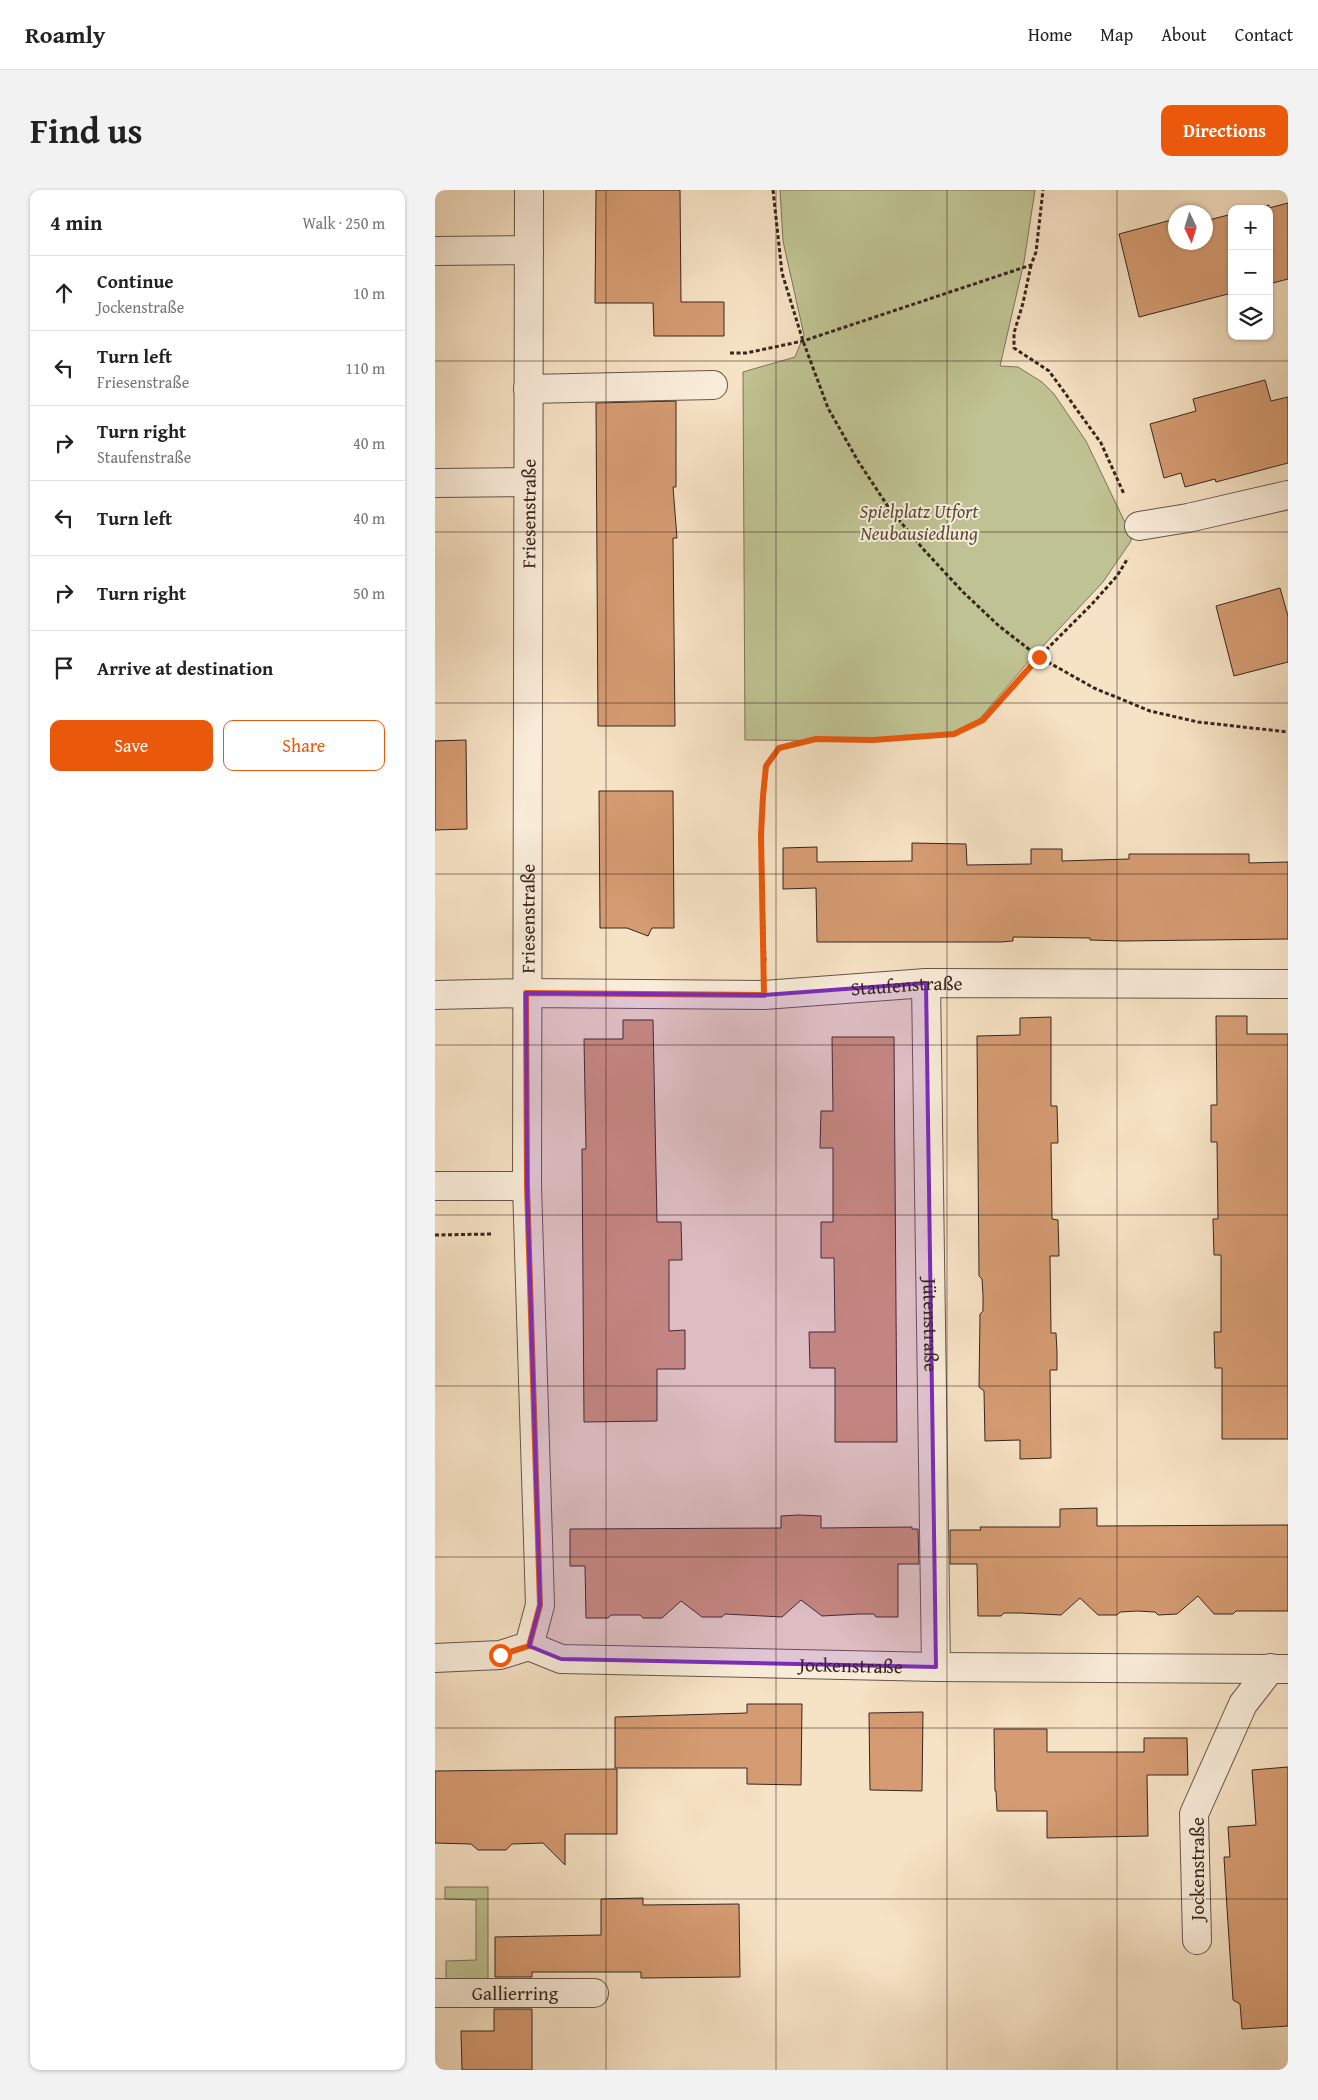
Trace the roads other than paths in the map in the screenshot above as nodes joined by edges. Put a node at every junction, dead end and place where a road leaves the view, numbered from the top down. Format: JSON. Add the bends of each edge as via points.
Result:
{"nodes":[{"id":1,"x":529,"y":190,"type":"edge"},
{"id":2,"x":529,"y":250,"type":"junction"},
{"id":3,"x":435,"y":251,"type":"edge"},
{"id":4,"x":713,"y":385,"type":"dead end"},
{"id":5,"x":528,"y":389,"type":"junction"},
{"id":6,"x":527,"y":482,"type":"junction"},
{"id":7,"x":435,"y":483,"type":"edge"},
{"id":8,"x":1288,"y":495,"type":"edge"},
{"id":9,"x":1139,"y":526,"type":"road end"},
{"id":10,"x":926,"y":983,"type":"junction"},
{"id":11,"x":1288,"y":984,"type":"edge"},
{"id":12,"x":526,"y":993,"type":"junction"},
{"id":13,"x":435,"y":996,"type":"edge"},
{"id":14,"x":435,"y":1186,"type":"edge"},
{"id":15,"x":527,"y":1186,"type":"junction"},
{"id":16,"x":529,"y":1646,"type":"junction"},
{"id":17,"x":435,"y":1658,"type":"edge"},
{"id":18,"x":936,"y":1667,"type":"junction"},
{"id":19,"x":1279,"y":1669,"type":"edge"},
{"id":20,"x":1197,"y":1940,"type":"dead end"},
{"id":21,"x":435,"y":1993,"type":"edge"},
{"id":22,"x":594,"y":1993,"type":"dead end"}],
"edges":[{"from":1,"to":2,"type":"street","name":"Friesenstraße"},
{"from":2,"to":3,"type":"street"},
{"from":2,"to":5,"type":"street","name":"Friesenstraße"},
{"from":4,"to":5,"type":"street"},
{"from":5,"to":6,"type":"street","name":"Friesenstraße"},
{"from":6,"to":7,"type":"street"},
{"from":6,"to":12,"type":"street","name":"Friesenstraße"},
{"from":8,"to":9,"type":"street"},
{"from":10,"to":11,"type":"street","name":"Staufenstraße"},
{"from":10,"to":12,"type":"street","name":"Staufenstraße","via":[[764,995]]},
{"from":10,"to":18,"type":"street","name":"Jütenstraße"},
{"from":12,"to":13,"type":"street","name":"Staufenstraße"},
{"from":12,"to":15,"type":"street","name":"Friesenstraße"},
{"from":14,"to":15,"type":"street"},
{"from":15,"to":16,"type":"street","name":"Friesenstraße","via":[[540,1605]]},
{"from":16,"to":17,"type":"street","via":[[500,1655]]},
{"from":16,"to":18,"type":"street","name":"Jockenstraße","via":[[561,1659]]},
{"from":18,"to":19,"type":"street","name":"Jockenstraße"},
{"from":19,"to":20,"type":"street","name":"Jockenstraße","via":[[1243,1704],[1194,1814]]},
{"from":21,"to":22,"type":"street","name":"Gallierring"}]}
